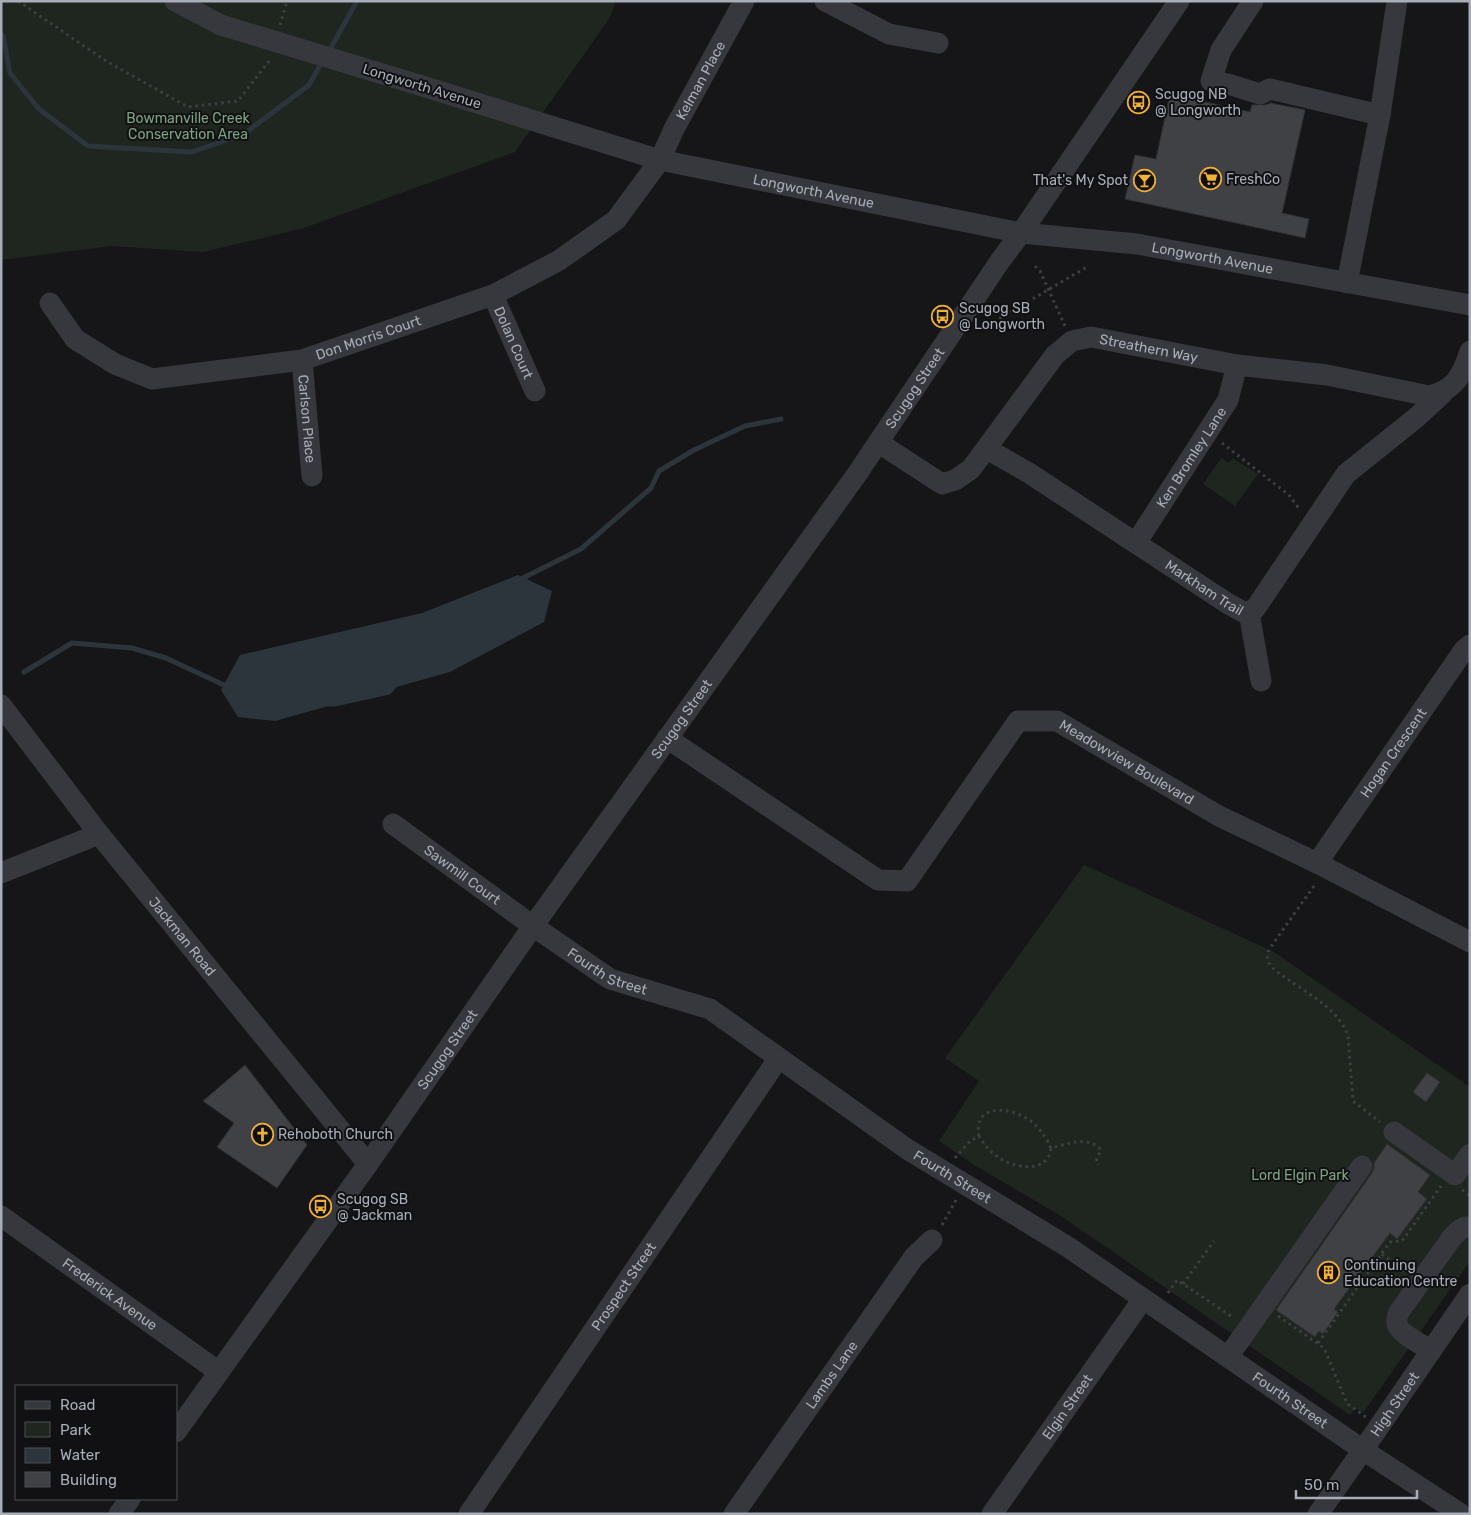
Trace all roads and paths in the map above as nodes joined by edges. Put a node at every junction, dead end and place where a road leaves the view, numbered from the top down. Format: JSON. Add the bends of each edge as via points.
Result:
{"nodes":[{"id":1,"x":18,"y":1,"type":"edge"},
{"id":2,"x":175,"y":1,"type":"edge"},
{"id":3,"x":287,"y":1,"type":"edge"},
{"id":4,"x":744,"y":1,"type":"edge"},
{"id":5,"x":825,"y":1,"type":"edge"},
{"id":6,"x":1179,"y":1,"type":"edge"},
{"id":7,"x":1253,"y":1,"type":"edge"},
{"id":8,"x":1398,"y":1,"type":"edge"},
{"id":9,"x":279,"y":28,"type":"dead end"},
{"id":10,"x":938,"y":43,"type":"dead end"},
{"id":11,"x":272,"y":53,"type":"dead end"},
{"id":12,"x":1380,"y":115,"type":"junction"},
{"id":13,"x":660,"y":160,"type":"junction"},
{"id":14,"x":1021,"y":233,"type":"junction"},
{"id":15,"x":1036,"y":266,"type":"dead end"},
{"id":16,"x":1087,"y":267,"type":"dead end"},
{"id":17,"x":1347,"y":283,"type":"junction"},
{"id":18,"x":1048,"y":290,"type":"junction"},
{"id":19,"x":494,"y":295,"type":"junction"},
{"id":20,"x":50,"y":304,"type":"dead end"},
{"id":21,"x":1470,"y":305,"type":"edge"},
{"id":22,"x":988,"y":325,"type":"dead end"},
{"id":23,"x":1072,"y":341,"type":"junction"},
{"id":24,"x":1470,"y":351,"type":"edge"},
{"id":25,"x":302,"y":360,"type":"junction"},
{"id":26,"x":1237,"y":365,"type":"junction"},
{"id":27,"x":535,"y":391,"type":"dead end"},
{"id":28,"x":1443,"y":393,"type":"junction"},
{"id":29,"x":1207,"y":432,"type":"junction"},
{"id":30,"x":879,"y":443,"type":"junction"},
{"id":31,"x":987,"y":449,"type":"junction"},
{"id":32,"x":312,"y":476,"type":"dead end"},
{"id":33,"x":1311,"y":525,"type":"junction"},
{"id":34,"x":1136,"y":543,"type":"junction"},
{"id":35,"x":1249,"y":612,"type":"junction"},
{"id":36,"x":1470,"y":645,"type":"edge"},
{"id":37,"x":1261,"y":681,"type":"dead end"},
{"id":38,"x":1,"y":705,"type":"edge"},
{"id":39,"x":667,"y":738,"type":"junction"},
{"id":40,"x":393,"y":824,"type":"dead end"},
{"id":41,"x":99,"y":834,"type":"junction"},
{"id":42,"x":1317,"y":863,"type":"junction"},
{"id":43,"x":1,"y":873,"type":"edge"},
{"id":44,"x":1314,"y":886,"type":"dead end"},
{"id":45,"x":533,"y":926,"type":"junction"},
{"id":46,"x":1470,"y":942,"type":"edge"},
{"id":47,"x":778,"y":1059,"type":"junction"},
{"id":48,"x":1394,"y":1132,"type":"joint"},
{"id":49,"x":979,"y":1136,"type":"junction"},
{"id":50,"x":1051,"y":1148,"type":"junction"},
{"id":51,"x":1470,"y":1154,"type":"edge"},
{"id":52,"x":368,"y":1164,"type":"junction"},
{"id":53,"x":1098,"y":1165,"type":"dead end"},
{"id":54,"x":1362,"y":1166,"type":"dead end"},
{"id":55,"x":1450,"y":1172,"type":"junction"},
{"id":56,"x":944,"y":1173,"type":"junction"},
{"id":57,"x":963,"y":1185,"type":"junction"},
{"id":58,"x":1,"y":1216,"type":"edge"},
{"id":59,"x":1470,"y":1227,"type":"edge"},
{"id":60,"x":932,"y":1240,"type":"joint"},
{"id":61,"x":1214,"y":1241,"type":"dead end"},
{"id":62,"x":1183,"y":1284,"type":"junction"},
{"id":63,"x":1168,"y":1293,"type":"dead end"},
{"id":64,"x":1470,"y":1294,"type":"edge"},
{"id":65,"x":1143,"y":1299,"type":"junction"},
{"id":66,"x":1264,"y":1306,"type":"junction"},
{"id":67,"x":1248,"y":1328,"type":"junction"},
{"id":68,"x":1318,"y":1343,"type":"junction"},
{"id":69,"x":1431,"y":1351,"type":"junction"},
{"id":70,"x":1228,"y":1357,"type":"junction"},
{"id":71,"x":219,"y":1372,"type":"junction"},
{"id":72,"x":1366,"y":1417,"type":"dead end"},
{"id":73,"x":178,"y":1429,"type":"edge"},
{"id":74,"x":1364,"y":1450,"type":"junction"},
{"id":75,"x":129,"y":1500,"type":"edge"},
{"id":76,"x":119,"y":1514,"type":"edge"},
{"id":77,"x":468,"y":1514,"type":"edge"},
{"id":78,"x":734,"y":1514,"type":"edge"},
{"id":79,"x":992,"y":1514,"type":"edge"},
{"id":80,"x":1318,"y":1514,"type":"edge"},
{"id":81,"x":1461,"y":1514,"type":"edge"}],
"edges":[{"from":1,"to":11,"type":"path","via":[[106,61],[188,107],[238,101],[269,62]]},
{"from":2,"to":13,"type":"street","name":"Longworth Avenue","bridge":true,"via":[[221,25]]},
{"from":3,"to":9,"type":"path"},
{"from":4,"to":13,"type":"street","name":"Kelman Place"},
{"from":5,"to":10,"type":"street","via":[[889,34]]},
{"from":6,"to":14,"type":"street","name":"Scugog Street"},
{"from":7,"to":12,"type":"street","via":[[1221,50],[1211,81],[1260,94],[1270,89]]},
{"from":8,"to":12,"type":"street"},
{"from":12,"to":17,"type":"street"},
{"from":13,"to":14,"type":"street","name":"Longworth Avenue"},
{"from":13,"to":19,"type":"street","name":"Don Morris Court","via":[[616,220],[558,261]]},
{"from":14,"to":17,"type":"street","name":"Longworth Avenue","via":[[1137,244]]},
{"from":14,"to":30,"type":"street","name":"Scugog Street"},
{"from":15,"to":18,"type":"path"},
{"from":16,"to":18,"type":"path"},
{"from":17,"to":21,"type":"street","name":"Longworth Avenue"},
{"from":18,"to":22,"type":"path"},
{"from":18,"to":23,"type":"path"},
{"from":19,"to":25,"type":"street","name":"Don Morris Court"},
{"from":19,"to":27,"type":"street","name":"Dolan Court"},
{"from":20,"to":25,"type":"street","name":"Don Morris Court","via":[[75,339],[116,364],[152,378]]},
{"from":23,"to":26,"type":"street","name":"Streathern Way","via":[[1091,337]]},
{"from":23,"to":31,"type":"street","via":[[1055,355]]},
{"from":24,"to":28,"type":"street","via":[[1453,385]]},
{"from":25,"to":32,"type":"street","name":"Carlson Place"},
{"from":26,"to":28,"type":"street","name":"Streathern Way","via":[[1327,375],[1429,396]]},
{"from":26,"to":29,"type":"street","name":"Ken Bromley Lane","via":[[1228,400]]},
{"from":28,"to":33,"type":"street","name":"Markham Trail","via":[[1346,474]]},
{"from":29,"to":33,"type":"path","via":[[1290,494]]},
{"from":29,"to":34,"type":"street","name":"Ken Bromley Lane"},
{"from":30,"to":31,"type":"street","via":[[942,484],[956,480],[971,469]]},
{"from":30,"to":39,"type":"street","name":"Scugog Street"},
{"from":31,"to":34,"type":"street","name":"Markham Trail"},
{"from":33,"to":35,"type":"street","name":"Markham Trail","via":[[1255,609]]},
{"from":34,"to":35,"type":"street","name":"Markham Trail","via":[[1226,603]]},
{"from":35,"to":37,"type":"street"},
{"from":36,"to":42,"type":"street","name":"Hogan Crescent"},
{"from":38,"to":41,"type":"street","name":"Jackman Road"},
{"from":39,"to":42,"type":"street","name":"Meadowview Boulevard","via":[[878,880],[907,881],[1018,721],[1057,721],[1219,816]]},
{"from":39,"to":45,"type":"street","name":"Scugog Street"},
{"from":40,"to":45,"type":"street","name":"Sawmill Court"},
{"from":41,"to":43,"type":"street"},
{"from":41,"to":52,"type":"street","name":"Jackman Road"},
{"from":42,"to":46,"type":"street","name":"Meadowview Boulevard"},
{"from":44,"to":48,"type":"path","via":[[1270,948],[1267,960],[1275,970],[1326,1007],[1345,1027],[1353,1101]]},
{"from":45,"to":47,"type":"street","name":"Fourth Street","via":[[610,979],[710,1009]]},
{"from":45,"to":52,"type":"street","name":"Scugog Street"},
{"from":47,"to":56,"type":"street","name":"Fourth Street"},
{"from":47,"to":77,"type":"street","name":"Prospect Street"},
{"from":48,"to":55,"type":"street"},
{"from":49,"to":50,"type":"path","via":[[1000,1159],[1019,1166],[1043,1163]]},
{"from":49,"to":50,"type":"path","via":[[980,1118],[991,1111],[1001,1111],[1025,1117],[1039,1128]]},
{"from":49,"to":56,"type":"path","via":[[962,1149]]},
{"from":50,"to":53,"type":"path","via":[[1085,1141],[1101,1150],[1096,1161]]},
{"from":51,"to":55,"type":"street","via":[[1455,1175]]},
{"from":52,"to":71,"type":"street","name":"Scugog Street"},
{"from":54,"to":66,"type":"street"},
{"from":55,"to":68,"type":"path","via":[[1402,1242],[1390,1242]]},
{"from":56,"to":57,"type":"street","name":"Fourth Street"},
{"from":57,"to":60,"type":"path"},
{"from":57,"to":65,"type":"street","name":"Fourth Street","via":[[1068,1248]]},
{"from":58,"to":71,"type":"street","name":"Frederick Avenue"},
{"from":59,"to":69,"type":"street","via":[[1453,1236],[1396,1319],[1402,1331]]},
{"from":60,"to":78,"type":"street","name":"Lambs Lane","via":[[914,1257]]},
{"from":61,"to":62,"type":"path"},
{"from":62,"to":63,"type":"path","via":[[1177,1280]]},
{"from":62,"to":67,"type":"path"},
{"from":64,"to":69,"type":"street","name":"High Street"},
{"from":65,"to":70,"type":"street","name":"Fourth Street"},
{"from":65,"to":79,"type":"street","name":"Elgin Street"},
{"from":66,"to":67,"type":"street"},
{"from":66,"to":68,"type":"path"},
{"from":67,"to":70,"type":"street"},
{"from":68,"to":72,"type":"path","via":[[1324,1348],[1346,1401]]},
{"from":69,"to":74,"type":"street","name":"High Street"},
{"from":70,"to":74,"type":"street","name":"Fourth Street"},
{"from":71,"to":73,"type":"street","name":"Scugog Street"},
{"from":74,"to":80,"type":"street","name":"High Street"},
{"from":74,"to":81,"type":"street","name":"Fourth Street"},
{"from":75,"to":76,"type":"street"}]}
